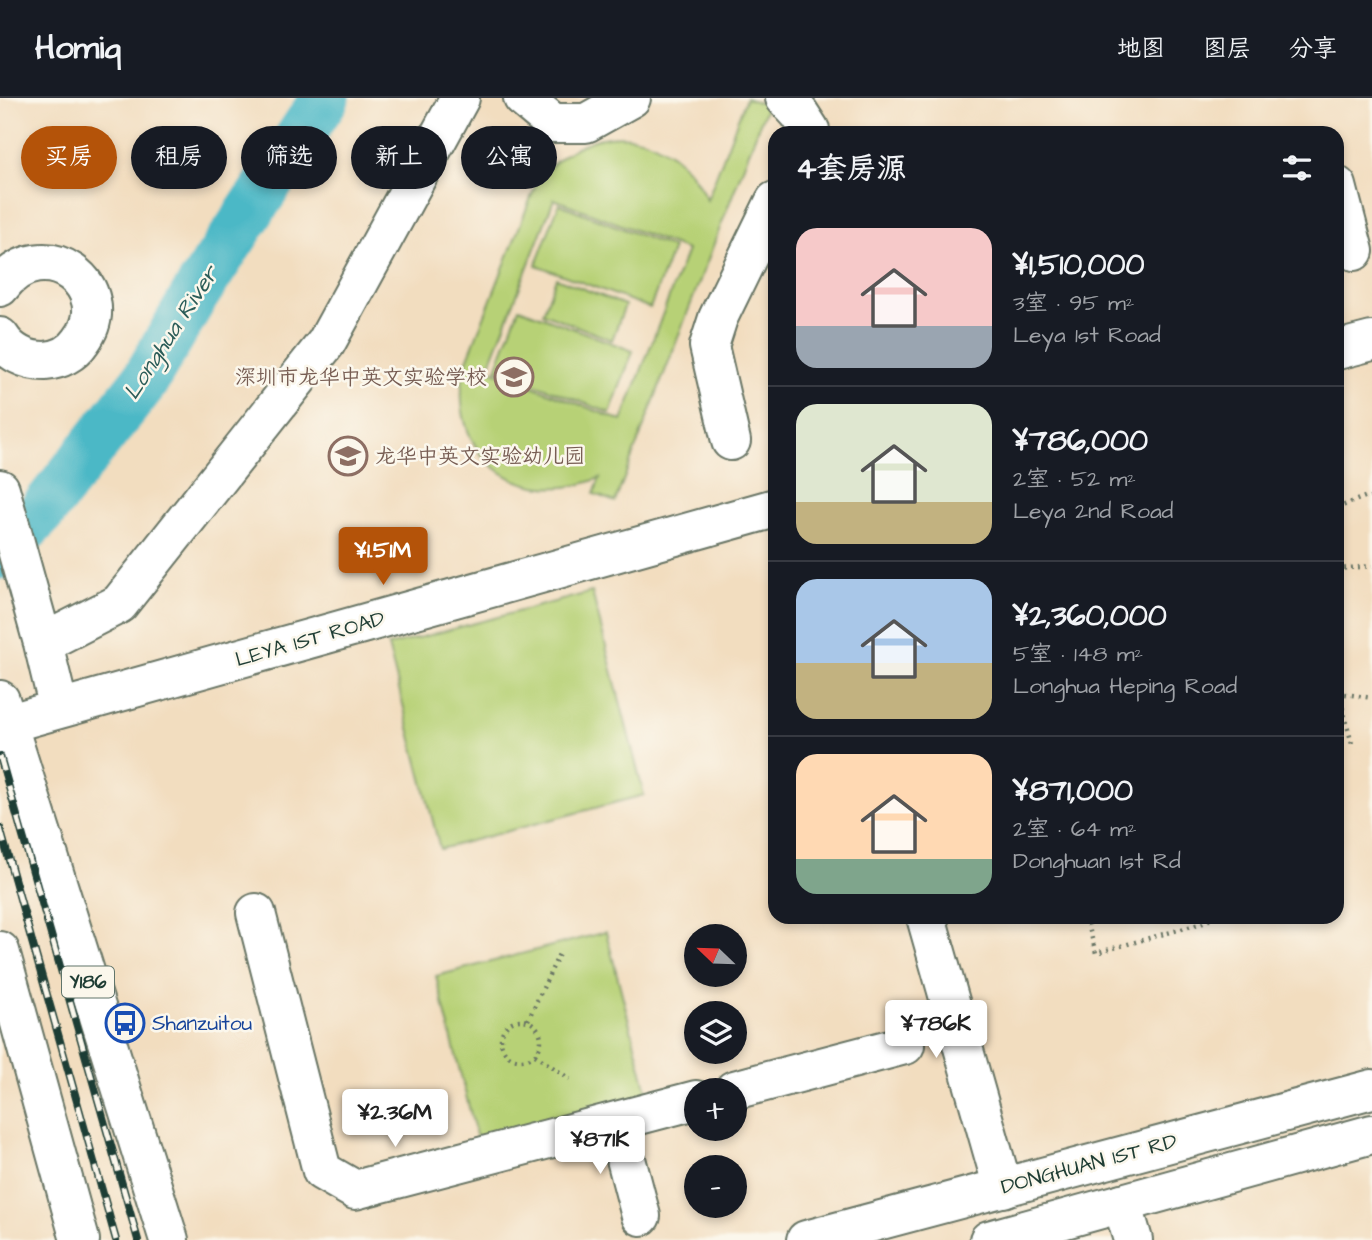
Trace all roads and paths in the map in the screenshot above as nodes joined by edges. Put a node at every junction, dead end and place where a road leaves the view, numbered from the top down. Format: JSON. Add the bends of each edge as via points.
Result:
{"nodes":[{"id":1,"x":460,"y":98,"type":"edge"},
{"id":2,"x":523,"y":98,"type":"edge"},
{"id":3,"x":631,"y":98,"type":"edge"},
{"id":4,"x":785,"y":98,"type":"edge"},
{"id":5,"x":807,"y":126,"type":"edge"},
{"id":6,"x":1344,"y":213,"type":"edge"},
{"id":7,"x":768,"y":215,"type":"edge"},
{"id":8,"x":1354,"y":251,"type":"dead end"},
{"id":9,"x":0,"y":287,"type":"edge"},
{"id":10,"x":0,"y":339,"type":"edge"},
{"id":11,"x":1372,"y":341,"type":"edge"},
{"id":12,"x":1344,"y":349,"type":"edge"},
{"id":13,"x":731,"y":441,"type":"dead end"},
{"id":14,"x":1,"y":492,"type":"edge"},
{"id":15,"x":1372,"y":497,"type":"edge"},
{"id":16,"x":1344,"y":505,"type":"edge"},
{"id":17,"x":768,"y":510,"type":"edge"},
{"id":18,"x":1372,"y":566,"type":"edge"},
{"id":19,"x":1344,"y":568,"type":"edge"},
{"id":20,"x":43,"y":643,"type":"junction"},
{"id":21,"x":1344,"y":694,"type":"edge"},
{"id":22,"x":1372,"y":698,"type":"edge"},
{"id":23,"x":59,"y":709,"type":"junction"},
{"id":24,"x":3,"y":712,"type":"edge"},
{"id":25,"x":1344,"y":715,"type":"edge"},
{"id":26,"x":1353,"y":748,"type":"dead end"},
{"id":27,"x":256,"y":913,"type":"dead end"},
{"id":28,"x":928,"y":924,"type":"edge"},
{"id":29,"x":1088,"y":924,"type":"edge"},
{"id":30,"x":1199,"y":924,"type":"edge"},
{"id":31,"x":0,"y":951,"type":"edge"},
{"id":32,"x":559,"y":954,"type":"dead end"},
{"id":33,"x":528,"y":1020,"type":"junction"},
{"id":34,"x":905,"y":1045,"type":"dead end"},
{"id":35,"x":535,"y":1055,"type":"junction"},
{"id":36,"x":570,"y":1079,"type":"dead end"},
{"id":37,"x":747,"y":1087,"type":"edge"},
{"id":38,"x":1372,"y":1088,"type":"edge"},
{"id":39,"x":684,"y":1103,"type":"edge"},
{"id":40,"x":616,"y":1121,"type":"junction"},
{"id":41,"x":1372,"y":1134,"type":"edge"},
{"id":42,"x":1003,"y":1188,"type":"junction"},
{"id":43,"x":1122,"y":1203,"type":"junction"},
{"id":44,"x":641,"y":1216,"type":"dead end"},
{"id":45,"x":80,"y":1240,"type":"edge"},
{"id":46,"x":169,"y":1240,"type":"edge"},
{"id":47,"x":806,"y":1240,"type":"edge"},
{"id":48,"x":989,"y":1240,"type":"edge"},
{"id":49,"x":1133,"y":1240,"type":"edge"}],
"edges":[{"from":1,"to":20,"type":"street","via":[[326,343],[118,604]]},
{"from":2,"to":3,"type":"street","via":[[553,123],[586,123]]},
{"from":4,"to":5,"type":"street"},
{"from":6,"to":8,"type":"street"},
{"from":7,"to":13,"type":"street","via":[[709,346]]},
{"from":9,"to":10,"type":"street","via":[[17,269],[43,262],[56,264],[79,278],[87,290],[91,320],[78,346],[51,360],[22,357]]},
{"from":11,"to":12,"type":"street"},
{"from":14,"to":20,"type":"street"},
{"from":15,"to":16,"type":"path"},
{"from":17,"to":23,"type":"street","name":"LEYA 1ST ROAD"},
{"from":18,"to":19,"type":"path"},
{"from":20,"to":23,"type":"street"},
{"from":21,"to":22,"type":"path"},
{"from":23,"to":24,"type":"street","name":"LEYA 1ST ROAD"},
{"from":24,"to":46,"type":"street","number":"Y186"},
{"from":25,"to":26,"type":"path"},
{"from":27,"to":40,"type":"street","via":[[322,1171],[355,1190]]},
{"from":28,"to":42,"type":"street"},
{"from":29,"to":30,"type":"path","via":[[1096,953]]},
{"from":31,"to":45,"type":"street"},
{"from":32,"to":33,"type":"path"},
{"from":33,"to":35,"type":"path","via":[[541,1035]]},
{"from":33,"to":35,"type":"path","via":[[509,1023],[500,1041],[513,1059]]},
{"from":34,"to":37,"type":"street"},
{"from":35,"to":36,"type":"path"},
{"from":38,"to":42,"type":"street","name":"DONGHUAN 1ST RD"},
{"from":39,"to":40,"type":"street"},
{"from":40,"to":44,"type":"street"},
{"from":41,"to":43,"type":"street"},
{"from":42,"to":47,"type":"street","name":"DONGHUAN 1ST RD"},
{"from":43,"to":48,"type":"street"},
{"from":43,"to":49,"type":"street"}]}
